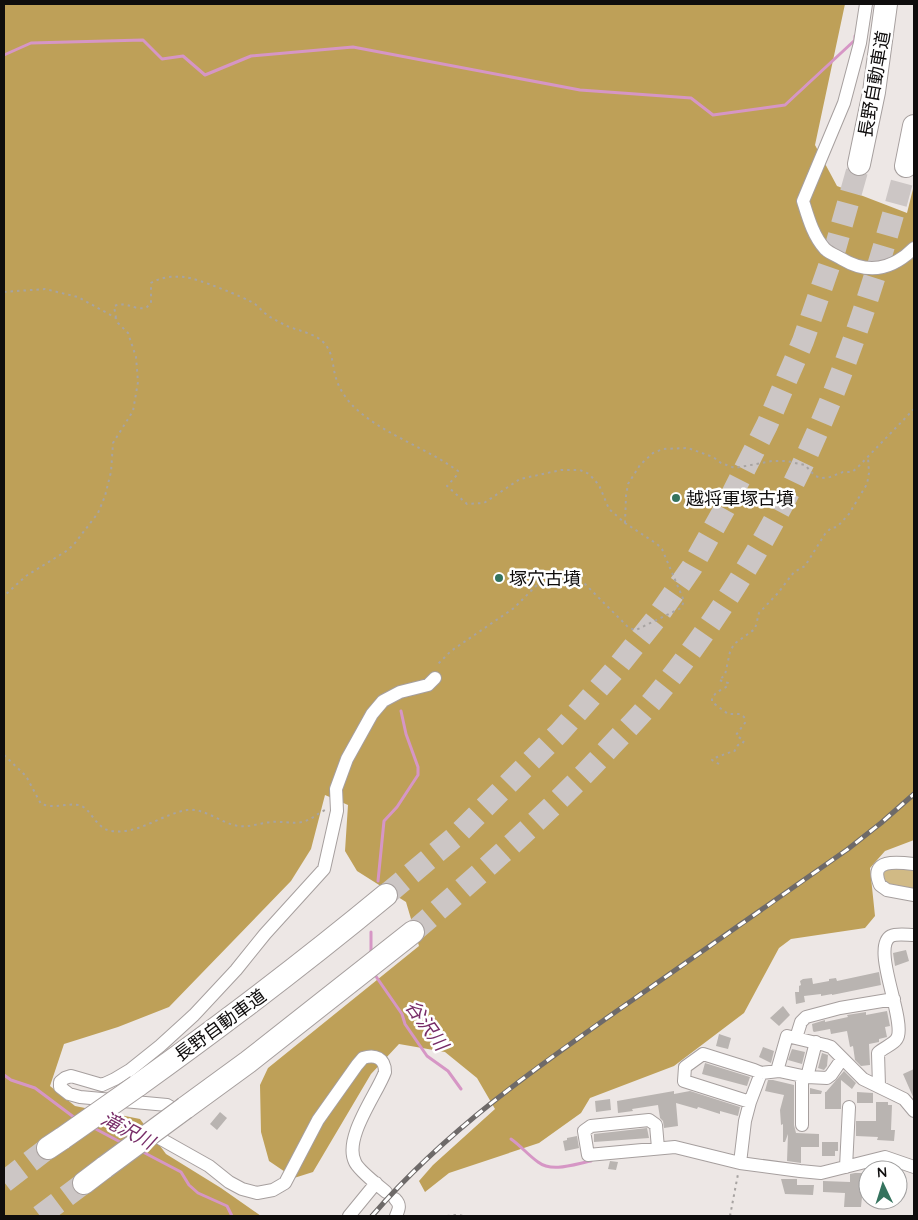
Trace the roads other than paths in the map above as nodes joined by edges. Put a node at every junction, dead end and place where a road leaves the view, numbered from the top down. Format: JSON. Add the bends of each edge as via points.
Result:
{"nodes":[{"id":1,"x":866,"y":4,"type":"edge"},
{"id":2,"x":886,"y":4,"type":"edge"},
{"id":3,"x":914,"y":126,"type":"edge"},
{"id":4,"x":859,"y":164,"type":"tunnel mouth"},
{"id":5,"x":906,"y":166,"type":"tunnel mouth"},
{"id":6,"x":914,"y":248,"type":"edge"},
{"id":7,"x":435,"y":678,"type":"road end"},
{"id":8,"x":914,"y":864,"type":"edge"},
{"id":9,"x":914,"y":895,"type":"edge"},
{"id":10,"x":386,"y":896,"type":"tunnel mouth"},
{"id":11,"x":413,"y":932,"type":"tunnel mouth"},
{"id":12,"x":914,"y":935,"type":"edge"},
{"id":13,"x":894,"y":999,"type":"junction"},
{"id":14,"x":796,"y":1038,"type":"junction"},
{"id":15,"x":816,"y":1042,"type":"junction"},
{"id":16,"x":842,"y":1059,"type":"junction"},
{"id":17,"x":777,"y":1071,"type":"junction"},
{"id":18,"x":761,"y":1074,"type":"junction"},
{"id":19,"x":804,"y":1077,"type":"junction"},
{"id":20,"x":879,"y":1086,"type":"junction"},
{"id":21,"x":750,"y":1102,"type":"junction"},
{"id":22,"x":849,"y":1107,"type":"dead end"},
{"id":23,"x":914,"y":1111,"type":"edge"},
{"id":24,"x":802,"y":1125,"type":"dead end"},
{"id":25,"x":55,"y":1143,"type":"tunnel mouth"},
{"id":26,"x":658,"y":1148,"type":"junction"},
{"id":27,"x":740,"y":1164,"type":"junction"},
{"id":28,"x":846,"y":1167,"type":"junction"},
{"id":29,"x":914,"y":1167,"type":"edge"},
{"id":30,"x":84,"y":1183,"type":"tunnel mouth"},
{"id":31,"x":376,"y":1183,"type":"junction"},
{"id":32,"x":348,"y":1216,"type":"edge"},
{"id":33,"x":396,"y":1216,"type":"edge"}],
"edges":[{"from":1,"to":6,"type":"street","via":[[860,43],[844,103],[802,201],[810,224],[826,250],[846,262],[863,268],[887,267]]},
{"from":2,"to":4,"type":"highway","name":"長野自動車道","via":[[874,92]]},
{"from":3,"to":5,"type":"highway"},
{"from":7,"to":31,"type":"street","via":[[428,685],[400,692],[383,701],[372,714],[347,759],[336,789],[337,812],[324,869],[236,970],[160,1046],[115,1079],[102,1084],[71,1076],[60,1082],[60,1087],[68,1094],[80,1097],[154,1103],[172,1108],[176,1126],[162,1126],[161,1140],[209,1166],[229,1182],[257,1193],[273,1190],[285,1183],[318,1120],[363,1058],[375,1056],[385,1065],[385,1072],[358,1124],[352,1149],[355,1163]]},
{"from":8,"to":9,"type":"street","via":[[886,863],[878,874],[880,885],[887,890]]},
{"from":10,"to":25,"type":"highway","name":"長野自動車道","bridge":true,"via":[[213,1032]]},
{"from":11,"to":30,"type":"highway","bridge":true,"via":[[255,1056]]},
{"from":12,"to":13,"type":"street","via":[[892,936],[883,946]]},
{"from":13,"to":14,"type":"street","via":[[806,1017]]},
{"from":13,"to":20,"type":"street","via":[[898,1036],[895,1042],[878,1053]]},
{"from":14,"to":15,"type":"street"},
{"from":14,"to":17,"type":"street","via":[[787,1036]]},
{"from":15,"to":16,"type":"street","via":[[831,1047]]},
{"from":15,"to":19,"type":"street"},
{"from":16,"to":19,"type":"street","via":[[827,1078]]},
{"from":16,"to":20,"type":"street","via":[[864,1079]]},
{"from":17,"to":18,"type":"street"},
{"from":17,"to":19,"type":"street"},
{"from":18,"to":21,"type":"street"},
{"from":18,"to":21,"type":"street","via":[[703,1054],[685,1067],[684,1081]]},
{"from":19,"to":24,"type":"street"},
{"from":20,"to":23,"type":"street","via":[[904,1099]]},
{"from":21,"to":27,"type":"street"},
{"from":22,"to":28,"type":"street"},
{"from":26,"to":26,"type":"street","via":[[588,1154],[584,1131],[591,1126],[650,1120],[656,1125]]},
{"from":26,"to":27,"type":"street","via":[[675,1147]]},
{"from":27,"to":28,"type":"street","via":[[821,1173]]},
{"from":28,"to":29,"type":"street","via":[[886,1158]]},
{"from":31,"to":32,"type":"street"},
{"from":31,"to":33,"type":"street","via":[[399,1203]]}]}
